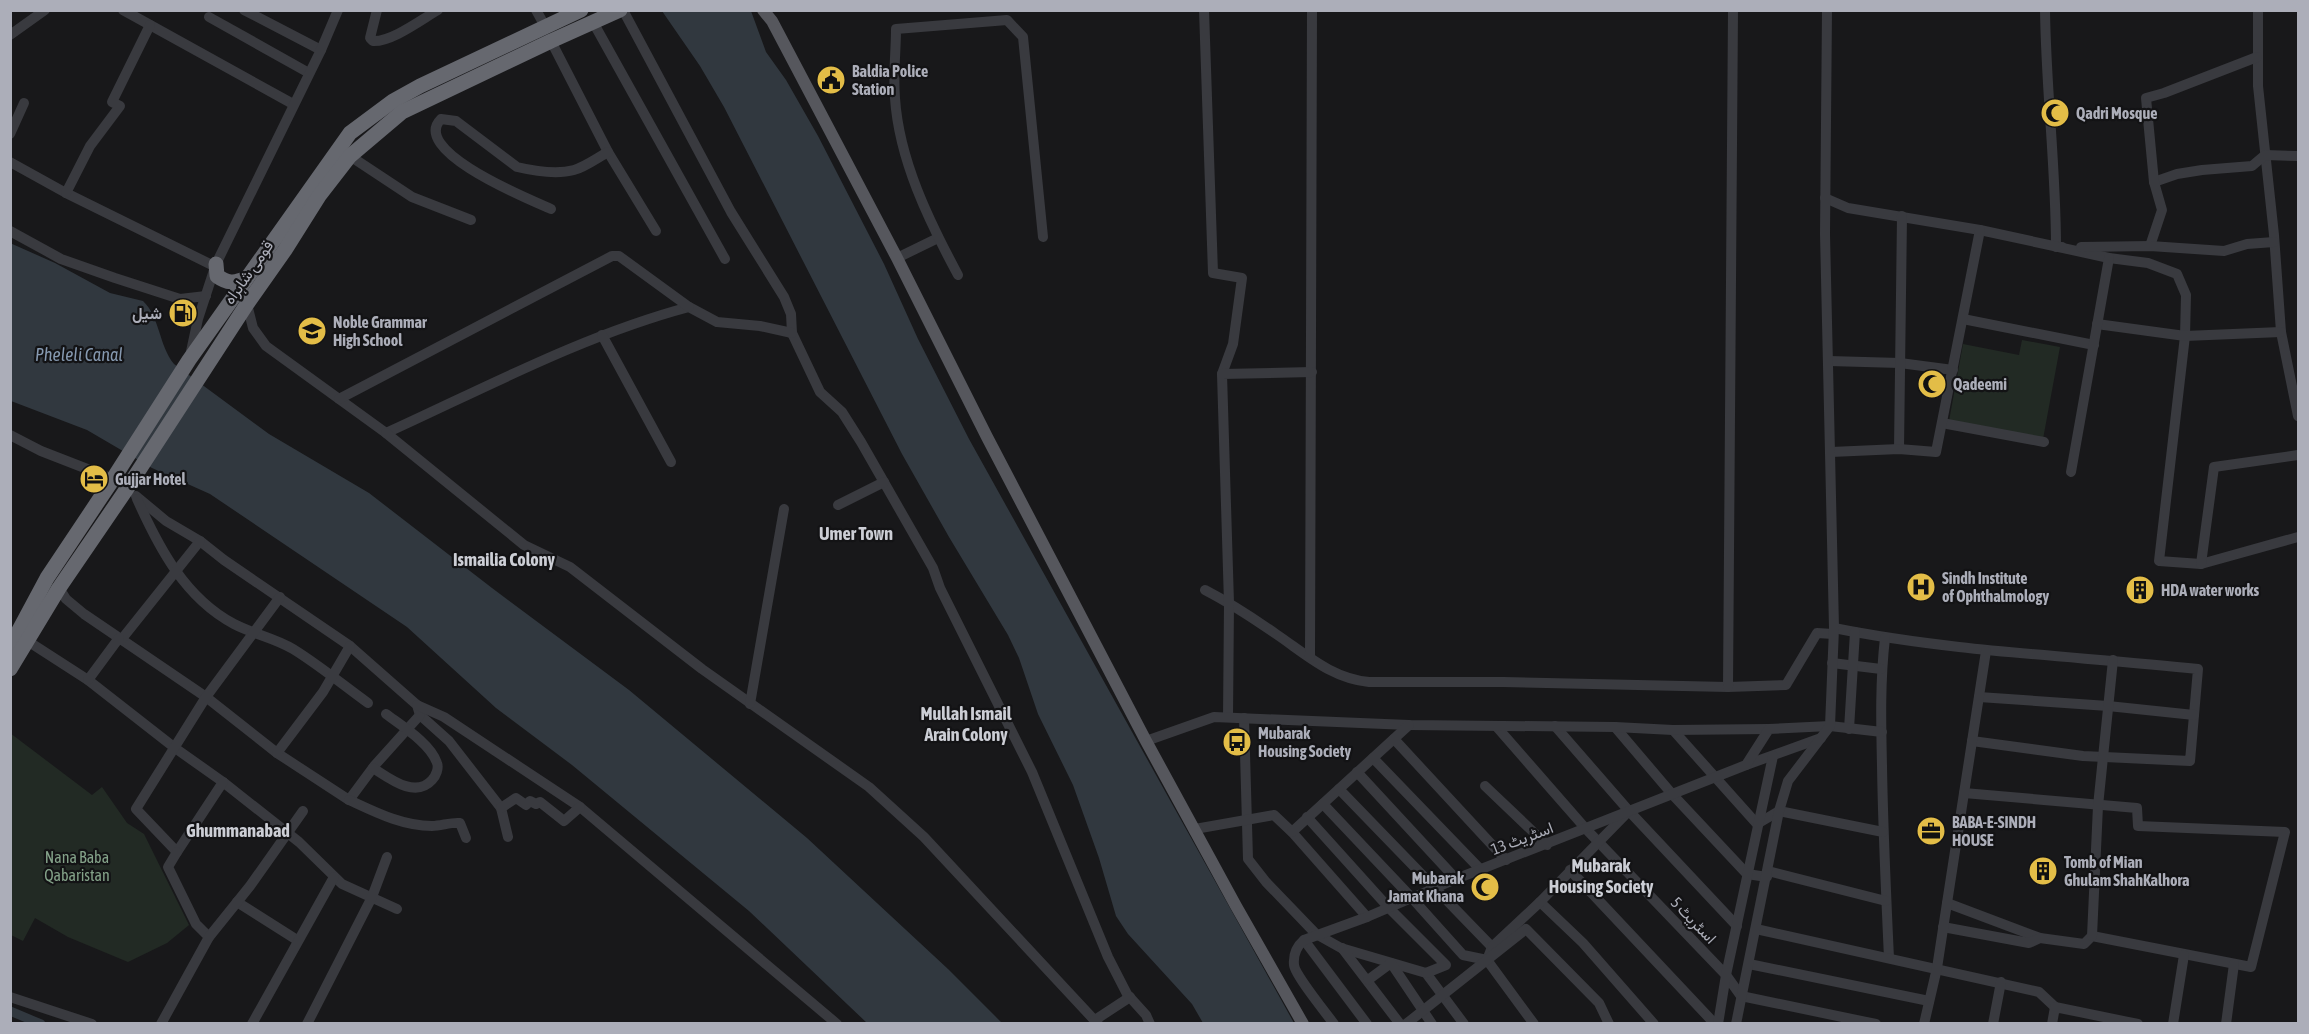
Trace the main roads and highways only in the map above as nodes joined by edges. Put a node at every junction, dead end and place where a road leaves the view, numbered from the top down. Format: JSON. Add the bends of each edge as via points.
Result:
{"nodes":[{"id":1,"x":581,"y":10,"type":"edge"},
{"id":2,"x":622,"y":10,"type":"edge"},
{"id":3,"x":763,"y":10,"type":"edge"},
{"id":4,"x":772,"y":16,"type":"edge"},
{"id":5,"x":548,"y":34,"type":"junction"},
{"id":6,"x":423,"y":93,"type":"junction"},
{"id":7,"x":255,"y":264,"type":"junction"},
{"id":8,"x":216,"y":266,"type":"road end"},
{"id":9,"x":270,"y":272,"type":"junction"},
{"id":10,"x":246,"y":278,"type":"junction"},
{"id":11,"x":125,"y":484,"type":"junction"},
{"id":12,"x":52,"y":570,"type":"junction"},
{"id":13,"x":62,"y":585,"type":"junction"},
{"id":14,"x":10,"y":647,"type":"edge"},
{"id":15,"x":10,"y":669,"type":"edge"},
{"id":16,"x":1303,"y":1023,"type":"edge"}],
"edges":[{"from":1,"to":5,"type":"highway","name":"قومی شاہراہ"},
{"from":2,"to":5,"type":"highway","name":"قومی شاہراہ"},
{"from":3,"to":4,"type":"main road"},
{"from":4,"to":16,"type":"main road","via":[[1146,741]]},
{"from":5,"to":6,"type":"highway","name":"قومی شاہراہ"},
{"from":6,"to":7,"type":"highway","name":"قومی شاہراہ","via":[[393,101],[350,133]]},
{"from":6,"to":9,"type":"highway","name":"قومی شاہراہ","via":[[350,156]]},
{"from":7,"to":9,"type":"highway"},
{"from":7,"to":10,"type":"highway","name":"قومی شاہراہ"},
{"from":8,"to":10,"type":"highway","via":[[217,276],[223,280],[231,283]]},
{"from":9,"to":11,"type":"highway","name":"قومی شاہراہ"},
{"from":10,"to":11,"type":"highway","name":"قومی شاہراہ","via":[[189,360]]},
{"from":11,"to":12,"type":"highway","name":"قومی شاہراہ"},
{"from":11,"to":13,"type":"highway","name":"قومی شاہراہ"},
{"from":12,"to":13,"type":"highway"},
{"from":12,"to":14,"type":"highway","name":"قومی شاہراہ"},
{"from":13,"to":15,"type":"highway","name":"قومی شاہراہ"}]}
